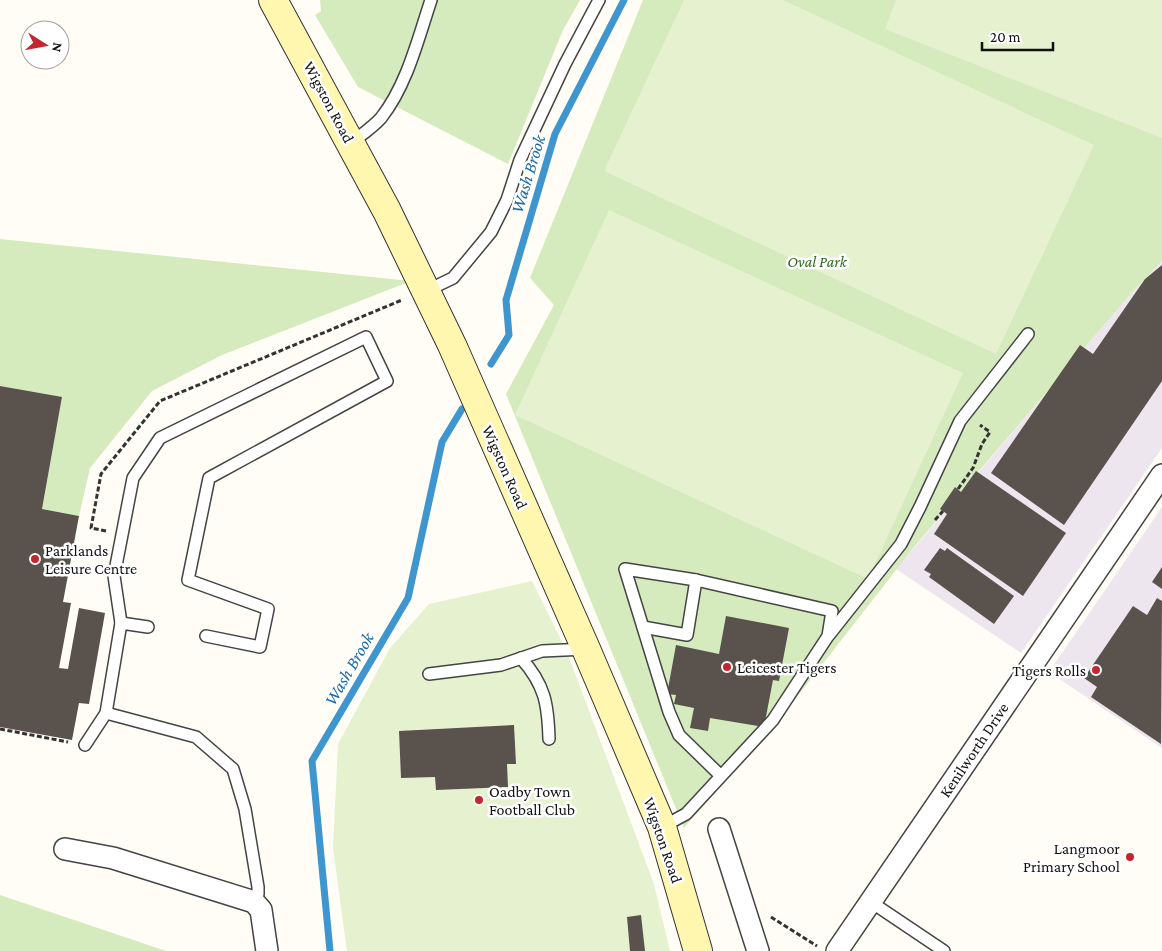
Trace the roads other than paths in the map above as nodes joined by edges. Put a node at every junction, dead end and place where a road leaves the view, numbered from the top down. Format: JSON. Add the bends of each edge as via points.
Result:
{"nodes":[{"id":1,"x":272,"y":0,"type":"edge"},
{"id":2,"x":431,"y":0,"type":"edge"},
{"id":3,"x":599,"y":0,"type":"edge"},
{"id":4,"x":351,"y":143,"type":"junction"},
{"id":5,"x":426,"y":291,"type":"junction"},
{"id":6,"x":1028,"y":334,"type":"dead end"},
{"id":7,"x":1162,"y":475,"type":"edge"},
{"id":8,"x":696,"y":580,"type":"junction"},
{"id":9,"x":121,"y":623,"type":"junction"},
{"id":10,"x":148,"y":627,"type":"dead end"},
{"id":11,"x":643,"y":627,"type":"junction"},
{"id":12,"x":206,"y":636,"type":"dead end"},
{"id":13,"x":828,"y":636,"type":"junction"},
{"id":14,"x":586,"y":649,"type":"junction"},
{"id":15,"x":520,"y":658,"type":"junction"},
{"id":16,"x":429,"y":674,"type":"dead end"},
{"id":17,"x":106,"y":713,"type":"junction"},
{"id":18,"x":549,"y":739,"type":"dead end"},
{"id":19,"x":85,"y":745,"type":"road end"},
{"id":20,"x":721,"y":776,"type":"junction"},
{"id":21,"x":662,"y":827,"type":"junction"},
{"id":22,"x":719,"y":829,"type":"dead end"},
{"id":23,"x":65,"y":849,"type":"dead end"},
{"id":24,"x":254,"y":902,"type":"junction"},
{"id":25,"x":871,"y":902,"type":"junction"},
{"id":26,"x":267,"y":951,"type":"edge"},
{"id":27,"x":698,"y":951,"type":"edge"},
{"id":28,"x":758,"y":951,"type":"edge"},
{"id":29,"x":837,"y":951,"type":"edge"},
{"id":30,"x":944,"y":951,"type":"edge"}],
"edges":[{"from":1,"to":4,"type":"main road","name":"Wigston Road"},
{"from":2,"to":4,"type":"lane","via":[[414,54],[392,100],[380,118]]},
{"from":3,"to":5,"type":"lane","via":[[520,160],[507,200],[491,232],[453,278]]},
{"from":4,"to":5,"type":"main road","name":"Wigston Road"},
{"from":5,"to":14,"type":"main road","name":"Wigston Road"},
{"from":6,"to":13,"type":"lane","via":[[965,414],[901,544]]},
{"from":7,"to":25,"type":"street","name":"Kenilworth Drive"},
{"from":8,"to":11,"type":"lane","via":[[687,635]]},
{"from":8,"to":11,"type":"lane","via":[[625,569]]},
{"from":8,"to":13,"type":"lane","via":[[832,611]]},
{"from":9,"to":10,"type":"lane"},
{"from":9,"to":12,"type":"lane","via":[[114,576],[133,478],[160,438],[366,337],[387,381],[209,478],[188,580],[268,609],[260,647]]},
{"from":9,"to":17,"type":"lane"},
{"from":11,"to":20,"type":"lane","via":[[678,735]]},
{"from":13,"to":20,"type":"lane","via":[[773,720]]},
{"from":14,"to":15,"type":"lane","via":[[542,651]]},
{"from":14,"to":21,"type":"main road","name":"Wigston Road"},
{"from":15,"to":16,"type":"lane","via":[[485,668]]},
{"from":15,"to":18,"type":"lane","via":[[544,692]]},
{"from":17,"to":19,"type":"lane"},
{"from":17,"to":24,"type":"lane","via":[[196,737],[233,768],[245,809],[258,887]]},
{"from":20,"to":21,"type":"lane","via":[[686,814]]},
{"from":21,"to":27,"type":"main road","name":"Wigston Road"},
{"from":22,"to":28,"type":"street"},
{"from":23,"to":24,"type":"street","via":[[113,858]]},
{"from":24,"to":26,"type":"street","via":[[261,910]]},
{"from":25,"to":29,"type":"street","name":"Kenilworth Drive"},
{"from":25,"to":30,"type":"lane"}]}
